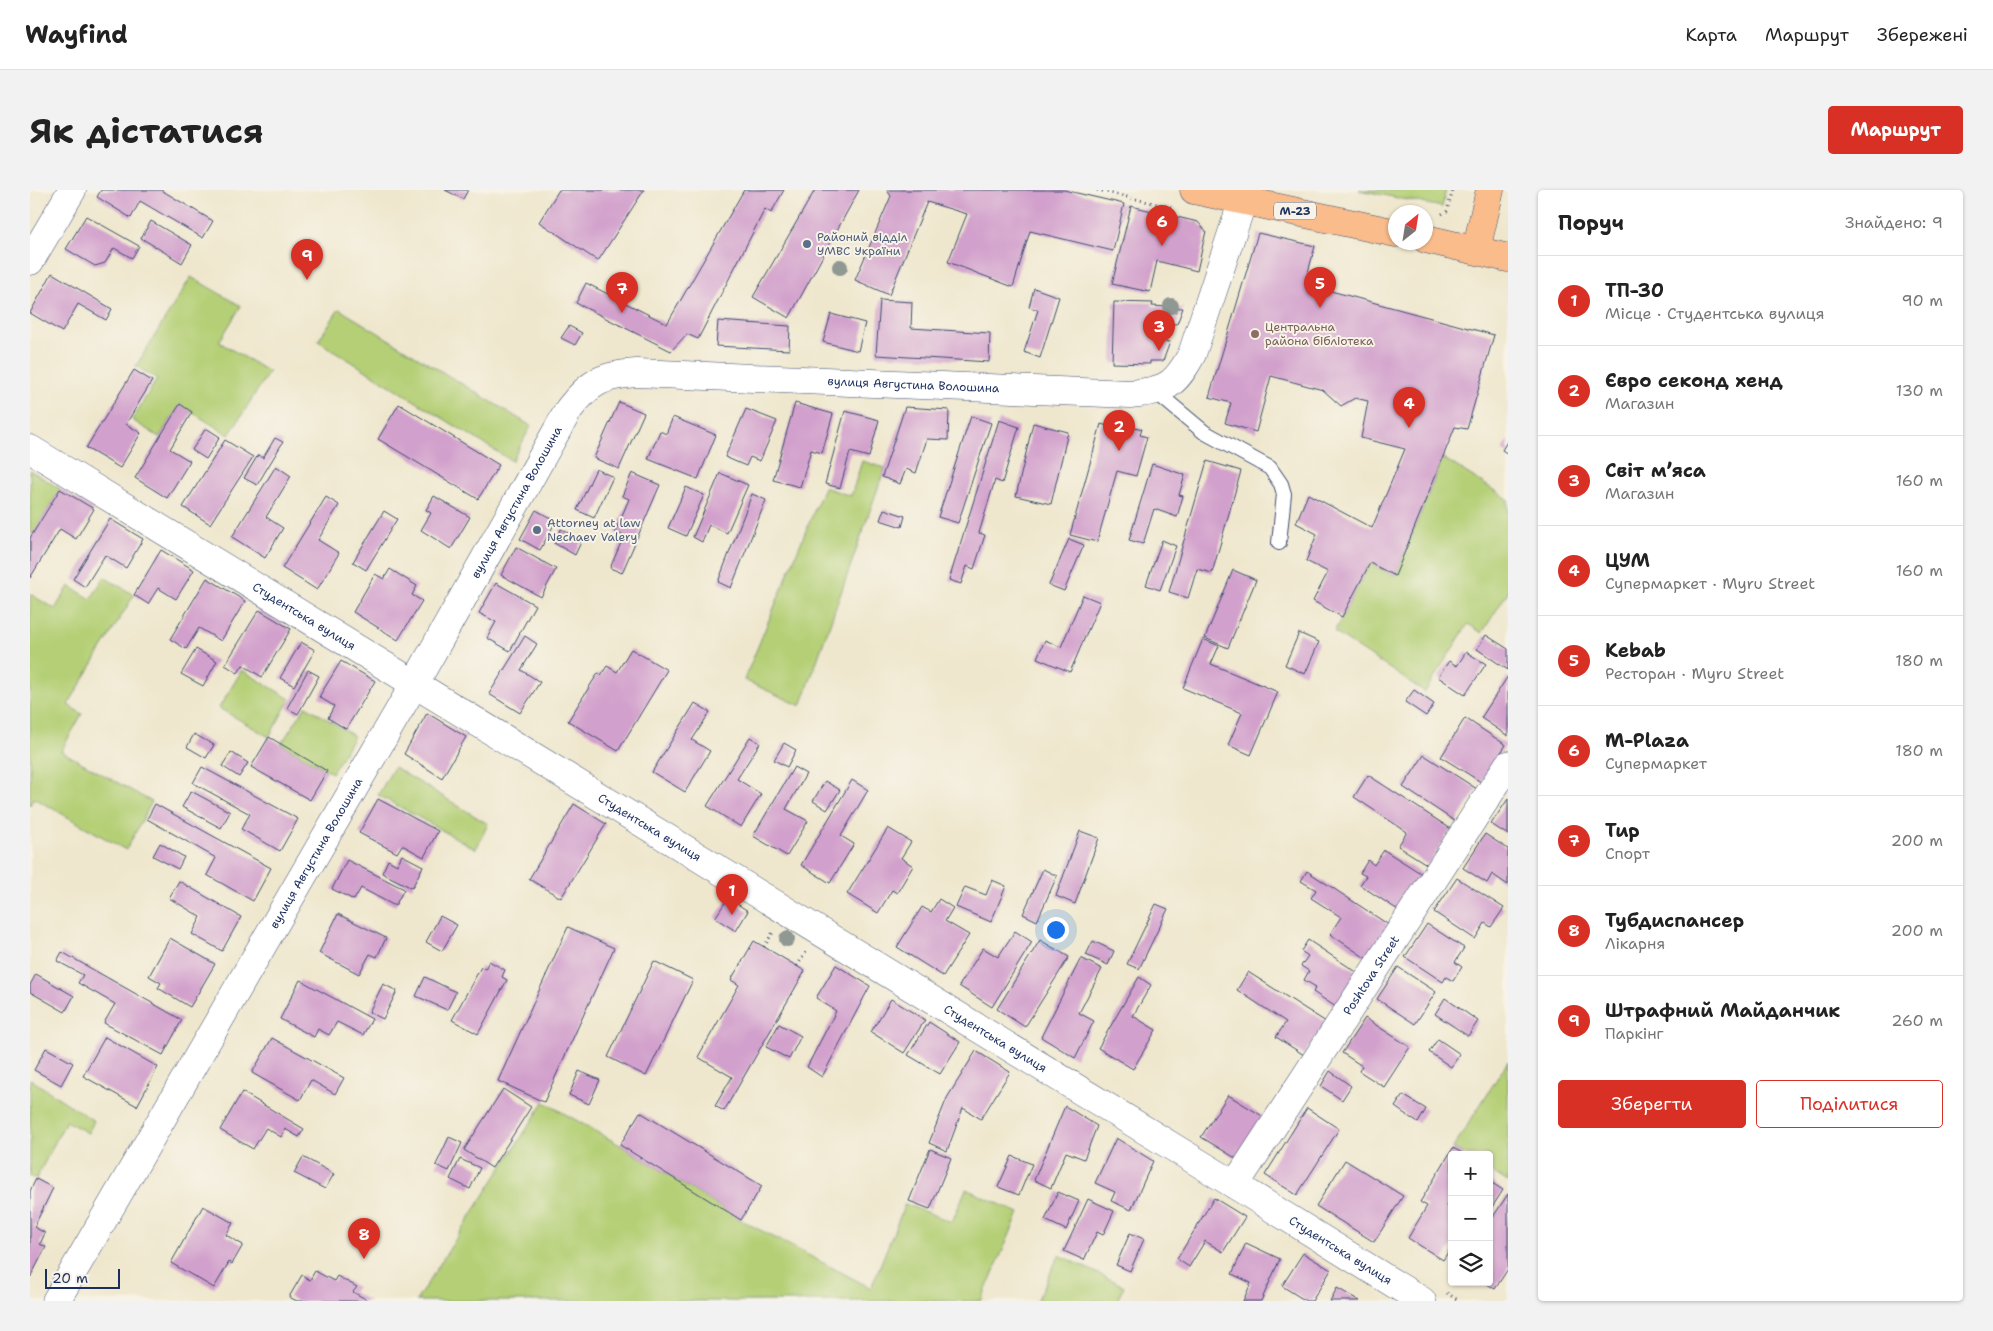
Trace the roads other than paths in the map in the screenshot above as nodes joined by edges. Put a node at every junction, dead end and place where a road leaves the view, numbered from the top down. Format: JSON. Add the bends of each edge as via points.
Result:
{"nodes":[{"id":1,"x":72,"y":190,"type":"edge"},
{"id":2,"x":1194,"y":190,"type":"edge"},
{"id":3,"x":1490,"y":190,"type":"edge"},
{"id":4,"x":1243,"y":200,"type":"junction"},
{"id":5,"x":1388,"y":231,"type":"edge"},
{"id":6,"x":1433,"y":241,"type":"edge"},
{"id":7,"x":1476,"y":250,"type":"junction"},
{"id":8,"x":1508,"y":258,"type":"edge"},
{"id":9,"x":30,"y":261,"type":"edge"},
{"id":10,"x":1156,"y":392,"type":"junction"},
{"id":11,"x":30,"y":449,"type":"edge"},
{"id":12,"x":1279,"y":543,"type":"dead end"},
{"id":13,"x":415,"y":683,"type":"junction"},
{"id":14,"x":1508,"y":765,"type":"edge"},
{"id":15,"x":1235,"y":1185,"type":"junction"},
{"id":16,"x":56,"y":1301,"type":"edge"},
{"id":17,"x":1422,"y":1301,"type":"edge"}],
"edges":[{"from":1,"to":9,"type":"street"},
{"from":2,"to":4,"type":"highway","number":"М-23"},
{"from":3,"to":7,"type":"highway"},
{"from":4,"to":5,"type":"highway","number":"М-23"},
{"from":4,"to":10,"type":"street","via":[[1192,354],[1184,370]]},
{"from":6,"to":7,"type":"highway"},
{"from":7,"to":8,"type":"highway"},
{"from":10,"to":12,"type":"lane","via":[[1204,432],[1270,468],[1278,477],[1284,494]]},
{"from":10,"to":13,"type":"street","name":"вулиця Августина Волошина","via":[[1130,394],[637,373],[604,378],[591,384],[569,409]]},
{"from":11,"to":13,"type":"street","name":"Студентська вулиця"},
{"from":13,"to":15,"type":"street","name":"Студентська вулиця"},
{"from":13,"to":16,"type":"street","name":"вулиця Августина Волошина"},
{"from":14,"to":15,"type":"street","name":"Poshtova Street"},
{"from":15,"to":17,"type":"street","name":"Студентська вулиця"}]}
